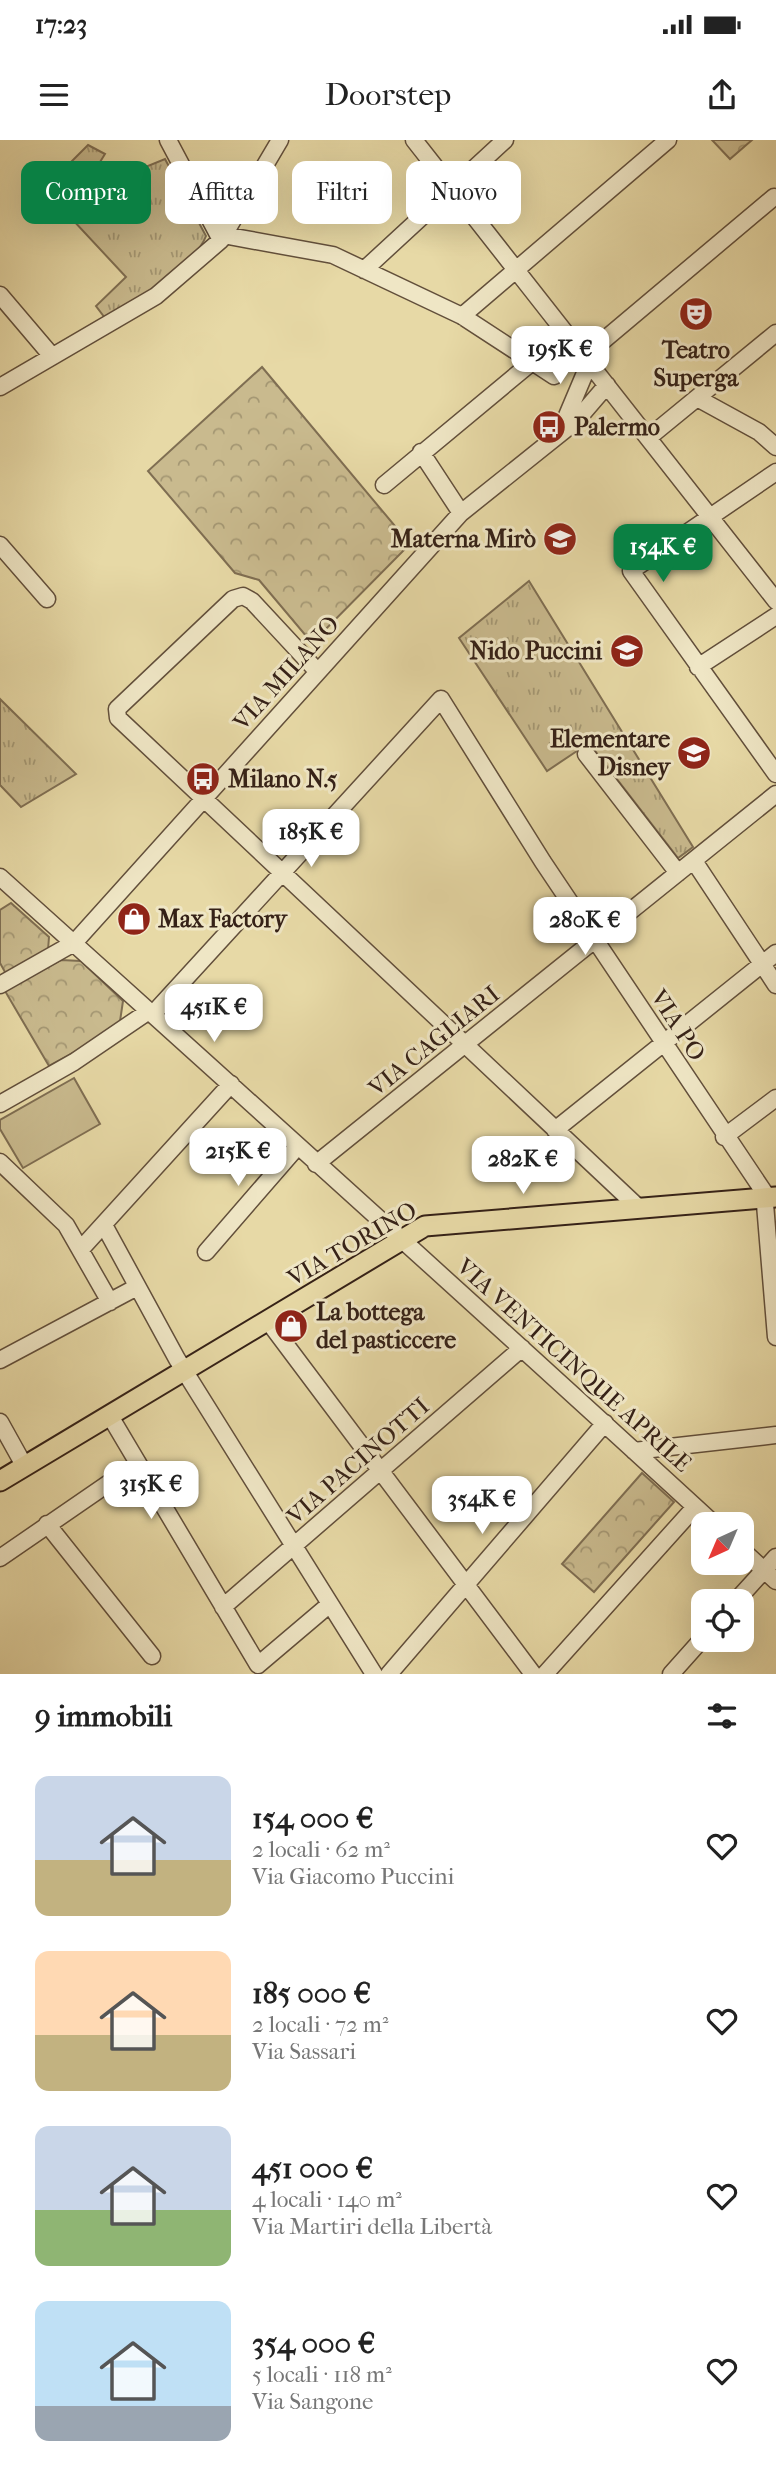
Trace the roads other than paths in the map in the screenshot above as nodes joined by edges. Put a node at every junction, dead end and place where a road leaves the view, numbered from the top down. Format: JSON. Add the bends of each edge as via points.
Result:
{"nodes":[{"id":1,"x":168,"y":140,"type":"edge"},
{"id":2,"x":281,"y":140,"type":"edge"},
{"id":3,"x":414,"y":140,"type":"edge"},
{"id":4,"x":505,"y":140,"type":"edge"},
{"id":5,"x":668,"y":140,"type":"edge"},
{"id":6,"x":430,"y":161,"type":"edge"},
{"id":7,"x":482,"y":161,"type":"edge"},
{"id":8,"x":774,"y":197,"type":"dead end"},
{"id":9,"x":414,"y":224,"type":"edge"},
{"id":10,"x":479,"y":224,"type":"edge"},
{"id":11,"x":222,"y":237,"type":"junction"},
{"id":12,"x":515,"y":268,"type":"junction"},
{"id":13,"x":364,"y":270,"type":"junction"},
{"id":14,"x":0,"y":295,"type":"edge"},
{"id":15,"x":462,"y":316,"type":"junction"},
{"id":16,"x":776,"y":333,"type":"edge"},
{"id":17,"x":51,"y":355,"type":"junction"},
{"id":18,"x":585,"y":356,"type":"junction"},
{"id":19,"x":532,"y":362,"type":"junction"},
{"id":20,"x":554,"y":376,"type":"dead end"},
{"id":21,"x":603,"y":380,"type":"junction"},
{"id":22,"x":0,"y":387,"type":"edge"},
{"id":23,"x":698,"y":398,"type":"junction"},
{"id":24,"x":621,"y":404,"type":"junction"},
{"id":25,"x":587,"y":408,"type":"junction"},
{"id":26,"x":566,"y":418,"type":"junction"},
{"id":27,"x":648,"y":439,"type":"junction"},
{"id":28,"x":543,"y":445,"type":"junction"},
{"id":29,"x":776,"y":447,"type":"edge"},
{"id":30,"x":421,"y":452,"type":"junction"},
{"id":31,"x":776,"y":472,"type":"edge"},
{"id":32,"x":384,"y":485,"type":"dead end"},
{"id":33,"x":461,"y":513,"type":"junction"},
{"id":34,"x":710,"y":517,"type":"junction"},
{"id":35,"x":0,"y":545,"type":"edge"},
{"id":36,"x":47,"y":599,"type":"dead end"},
{"id":37,"x":776,"y":601,"type":"edge"},
{"id":38,"x":776,"y":616,"type":"edge"},
{"id":39,"x":698,"y":667,"type":"junction"},
{"id":40,"x":318,"y":672,"type":"junction"},
{"id":41,"x":586,"y":754,"type":"dead end"},
{"id":42,"x":776,"y":774,"type":"edge"},
{"id":43,"x":776,"y":794,"type":"edge"},
{"id":44,"x":201,"y":799,"type":"junction"},
{"id":45,"x":694,"y":861,"type":"junction"},
{"id":46,"x":678,"y":873,"type":"junction"},
{"id":47,"x":281,"y":874,"type":"junction"},
{"id":48,"x":0,"y":877,"type":"edge"},
{"id":49,"x":596,"y":940,"type":"junction"},
{"id":50,"x":74,"y":943,"type":"junction"},
{"id":51,"x":776,"y":953,"type":"edge"},
{"id":52,"x":762,"y":964,"type":"junction"},
{"id":53,"x":0,"y":985,"type":"edge"},
{"id":54,"x":776,"y":985,"type":"edge"},
{"id":55,"x":151,"y":1012,"type":"junction"},
{"id":56,"x":662,"y":1043,"type":"junction"},
{"id":57,"x":466,"y":1046,"type":"junction"},
{"id":58,"x":231,"y":1084,"type":"junction"},
{"id":59,"x":776,"y":1098,"type":"edge"},
{"id":60,"x":0,"y":1104,"type":"edge"},
{"id":61,"x":555,"y":1130,"type":"junction"},
{"id":62,"x":724,"y":1137,"type":"junction"},
{"id":63,"x":297,"y":1147,"type":"junction"},
{"id":64,"x":0,"y":1163,"type":"edge"},
{"id":65,"x":316,"y":1164,"type":"junction"},
{"id":66,"x":771,"y":1198,"type":"edge"},
{"id":67,"x":640,"y":1209,"type":"junction"},
{"id":68,"x":104,"y":1225,"type":"junction"},
{"id":69,"x":404,"y":1239,"type":"junction"},
{"id":70,"x":81,"y":1248,"type":"junction"},
{"id":71,"x":206,"y":1252,"type":"dead end"},
{"id":72,"x":137,"y":1287,"type":"junction"},
{"id":73,"x":110,"y":1302,"type":"junction"},
{"id":74,"x":268,"y":1321,"type":"junction"},
{"id":75,"x":776,"y":1337,"type":"edge"},
{"id":76,"x":522,"y":1348,"type":"junction"},
{"id":77,"x":0,"y":1360,"type":"edge"},
{"id":78,"x":186,"y":1370,"type":"junction"},
{"id":79,"x":110,"y":1416,"type":"junction"},
{"id":80,"x":0,"y":1422,"type":"edge"},
{"id":81,"x":605,"y":1423,"type":"junction"},
{"id":82,"x":776,"y":1434,"type":"edge"},
{"id":83,"x":634,"y":1451,"type":"junction"},
{"id":84,"x":138,"y":1463,"type":"junction"},
{"id":85,"x":25,"y":1467,"type":"junction"},
{"id":86,"x":380,"y":1473,"type":"junction"},
{"id":87,"x":0,"y":1481,"type":"edge"},
{"id":88,"x":695,"y":1507,"type":"junction"},
{"id":89,"x":701,"y":1512,"type":"edge"},
{"id":90,"x":47,"y":1524,"type":"junction"},
{"id":91,"x":295,"y":1546,"type":"junction"},
{"id":92,"x":776,"y":1557,"type":"edge"},
{"id":93,"x":0,"y":1558,"type":"edge"},
{"id":94,"x":754,"y":1561,"type":"edge"},
{"id":95,"x":770,"y":1575,"type":"edge"},
{"id":96,"x":465,"y":1584,"type":"junction"},
{"id":97,"x":752,"y":1589,"type":"edge"},
{"id":98,"x":330,"y":1604,"type":"junction"},
{"id":99,"x":223,"y":1608,"type":"junction"},
{"id":100,"x":691,"y":1652,"type":"edge"},
{"id":101,"x":152,"y":1656,"type":"dead end"},
{"id":102,"x":374,"y":1674,"type":"edge"},
{"id":103,"x":389,"y":1674,"type":"edge"},
{"id":104,"x":533,"y":1674,"type":"edge"},
{"id":105,"x":545,"y":1674,"type":"edge"},
{"id":106,"x":671,"y":1674,"type":"edge"}],
"edges":[{"from":1,"to":11,"type":"street"},
{"from":2,"to":11,"type":"street"},
{"from":3,"to":6,"type":"street"},
{"from":4,"to":7,"type":"street"},
{"from":5,"to":12,"type":"street"},
{"from":8,"to":18,"type":"street"},
{"from":9,"to":13,"type":"street"},
{"from":10,"to":12,"type":"street"},
{"from":11,"to":13,"type":"street","via":[[333,256]]},
{"from":11,"to":17,"type":"street","via":[[156,296]]},
{"from":12,"to":15,"type":"street"},
{"from":12,"to":18,"type":"street"},
{"from":13,"to":15,"type":"street"},
{"from":14,"to":17,"type":"street"},
{"from":15,"to":19,"type":"street"},
{"from":16,"to":23,"type":"street"},
{"from":17,"to":22,"type":"street"},
{"from":18,"to":21,"type":"street"},
{"from":18,"to":26,"type":"street","via":[[585,373]]},
{"from":19,"to":20,"type":"street"},
{"from":19,"to":30,"type":"street"},
{"from":21,"to":24,"type":"street"},
{"from":21,"to":25,"type":"street","name":"VIA MILANO"},
{"from":21,"to":26,"type":"street","name":"VIA MILANO"},
{"from":23,"to":27,"type":"street"},
{"from":23,"to":29,"type":"street","via":[[759,432]]},
{"from":24,"to":25,"type":"street","via":[[602,402]]},
{"from":24,"to":27,"type":"street"},
{"from":25,"to":28,"type":"street","name":"VIA MILANO"},
{"from":26,"to":28,"type":"street","name":"VIA MILANO"},
{"from":27,"to":34,"type":"street"},
{"from":28,"to":33,"type":"street","name":"VIA MILANO"},
{"from":30,"to":32,"type":"street"},
{"from":30,"to":33,"type":"street"},
{"from":31,"to":34,"type":"street"},
{"from":33,"to":40,"type":"street","name":"VIA MILANO"},
{"from":34,"to":37,"type":"street"},
{"from":34,"to":39,"type":"street","via":[[631,571]]},
{"from":35,"to":36,"type":"street"},
{"from":38,"to":39,"type":"street"},
{"from":39,"to":42,"type":"street"},
{"from":40,"to":44,"type":"street","name":"VIA MILANO"},
{"from":40,"to":44,"type":"street","via":[[243,596],[233,599],[117,709],[118,718]]},
{"from":41,"to":46,"type":"street"},
{"from":43,"to":45,"type":"street","name":"VIA CAGLIARI"},
{"from":44,"to":47,"type":"street"},
{"from":44,"to":50,"type":"street","name":"VIA MILANO"},
{"from":45,"to":46,"type":"street","name":"VIA CAGLIARI"},
{"from":45,"to":52,"type":"street"},
{"from":46,"to":49,"type":"street","name":"VIA CAGLIARI"},
{"from":47,"to":49,"type":"street","name":"VIA PO","via":[[441,699]]},
{"from":47,"to":55,"type":"street"},
{"from":47,"to":57,"type":"street"},
{"from":48,"to":50,"type":"street","name":"VIA VENTICINQUE APRILE"},
{"from":49,"to":56,"type":"street","name":"VIA PO"},
{"from":49,"to":57,"type":"street","name":"VIA CAGLIARI"},
{"from":50,"to":53,"type":"street","name":"VIA MILANO"},
{"from":50,"to":55,"type":"street","name":"VIA VENTICINQUE APRILE"},
{"from":51,"to":52,"type":"street"},
{"from":52,"to":54,"type":"street"},
{"from":52,"to":56,"type":"street"},
{"from":55,"to":58,"type":"street","name":"VIA VENTICINQUE APRILE"},
{"from":55,"to":60,"type":"street"},
{"from":56,"to":61,"type":"street"},
{"from":56,"to":62,"type":"street","name":"VIA PO"},
{"from":57,"to":61,"type":"street"},
{"from":57,"to":65,"type":"street","name":"VIA CAGLIARI"},
{"from":58,"to":63,"type":"street","name":"VIA VENTICINQUE APRILE"},
{"from":58,"to":68,"type":"street"},
{"from":59,"to":62,"type":"street"},
{"from":61,"to":67,"type":"street"},
{"from":62,"to":66,"type":"street","name":"VIA PO"},
{"from":63,"to":65,"type":"street","name":"VIA VENTICINQUE APRILE"},
{"from":63,"to":71,"type":"street"},
{"from":64,"to":70,"type":"street","via":[[66,1226]]},
{"from":65,"to":69,"type":"street","name":"VIA VENTICINQUE APRILE"},
{"from":66,"to":67,"type":"main road","name":"VIA TORINO"},
{"from":66,"to":75,"type":"street"},
{"from":67,"to":69,"type":"main road","name":"VIA TORINO","via":[[438,1222]]},
{"from":68,"to":70,"type":"street"},
{"from":68,"to":72,"type":"street"},
{"from":69,"to":74,"type":"main road","name":"VIA TORINO"},
{"from":69,"to":76,"type":"street","name":"VIA VENTICINQUE APRILE"},
{"from":70,"to":73,"type":"street"},
{"from":72,"to":73,"type":"street"},
{"from":72,"to":78,"type":"street"},
{"from":73,"to":77,"type":"street"},
{"from":74,"to":78,"type":"main road","name":"VIA TORINO"},
{"from":74,"to":86,"type":"street"},
{"from":76,"to":81,"type":"street","name":"VIA VENTICINQUE APRILE"},
{"from":76,"to":86,"type":"street","name":"VIA PACINOTTI"},
{"from":78,"to":79,"type":"main road","name":"VIA TORINO"},
{"from":78,"to":91,"type":"street"},
{"from":79,"to":84,"type":"street"},
{"from":79,"to":85,"type":"main road","name":"VIA TORINO"},
{"from":80,"to":85,"type":"street"},
{"from":81,"to":83,"type":"street","name":"VIA VENTICINQUE APRILE"},
{"from":81,"to":96,"type":"street"},
{"from":82,"to":83,"type":"street"},
{"from":83,"to":88,"type":"street","name":"VIA VENTICINQUE APRILE"},
{"from":84,"to":90,"type":"street"},
{"from":84,"to":99,"type":"street"},
{"from":85,"to":87,"type":"main road","name":"VIA TORINO"},
{"from":86,"to":91,"type":"street","name":"VIA PACINOTTI"},
{"from":86,"to":96,"type":"street"},
{"from":88,"to":89,"type":"street","name":"VIA VENTICINQUE APRILE"},
{"from":88,"to":105,"type":"street"},
{"from":90,"to":93,"type":"street"},
{"from":90,"to":101,"type":"street"},
{"from":91,"to":98,"type":"street"},
{"from":91,"to":99,"type":"street","name":"VIA PACINOTTI"},
{"from":92,"to":95,"type":"street"},
{"from":94,"to":95,"type":"street"},
{"from":95,"to":97,"type":"street"},
{"from":96,"to":103,"type":"street"},
{"from":96,"to":104,"type":"street"},
{"from":98,"to":99,"type":"street","via":[[258,1665]]},
{"from":98,"to":102,"type":"street"},
{"from":100,"to":106,"type":"street"}]}
